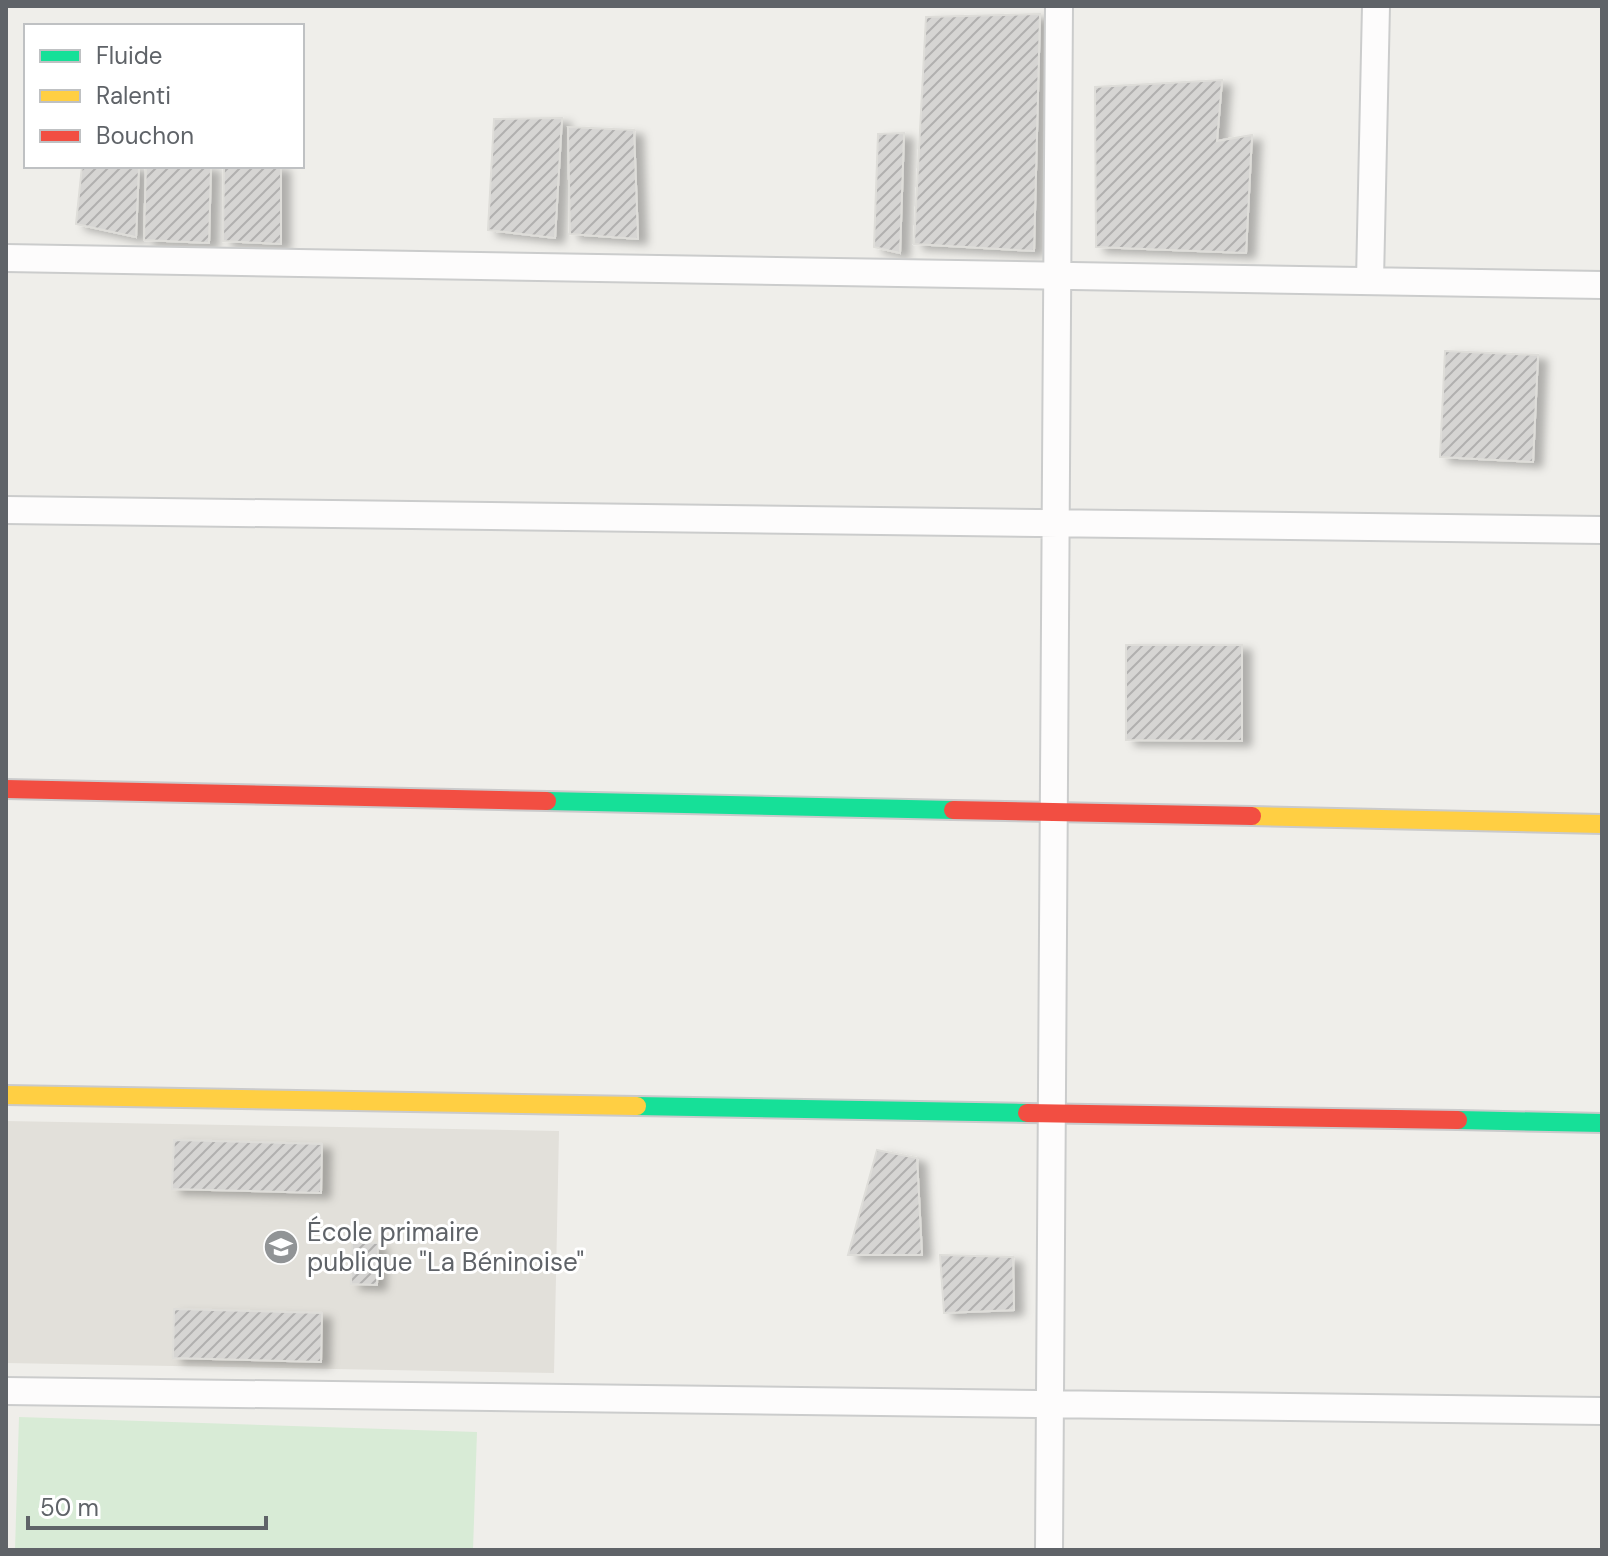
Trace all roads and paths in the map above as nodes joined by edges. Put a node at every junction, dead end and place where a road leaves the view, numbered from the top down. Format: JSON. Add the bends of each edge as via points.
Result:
{"nodes":[{"id":1,"x":1059,"y":6,"type":"edge"},
{"id":2,"x":1376,"y":6,"type":"edge"},
{"id":3,"x":6,"y":258,"type":"edge"},
{"id":4,"x":1057,"y":275,"type":"junction"},
{"id":5,"x":1370,"y":280,"type":"junction"},
{"id":6,"x":1602,"y":285,"type":"edge"},
{"id":7,"x":6,"y":510,"type":"edge"},
{"id":8,"x":1056,"y":523,"type":"junction"},
{"id":9,"x":1602,"y":530,"type":"edge"},
{"id":10,"x":6,"y":789,"type":"edge"},
{"id":11,"x":1054,"y":812,"type":"junction"},
{"id":12,"x":1602,"y":824,"type":"edge"},
{"id":13,"x":6,"y":1095,"type":"edge"},
{"id":14,"x":1052,"y":1113,"type":"junction"},
{"id":15,"x":1602,"y":1123,"type":"edge"},
{"id":16,"x":6,"y":1391,"type":"edge"},
{"id":17,"x":1050,"y":1405,"type":"junction"},
{"id":18,"x":1602,"y":1411,"type":"edge"},
{"id":19,"x":1049,"y":1550,"type":"edge"}],
"edges":[{"from":1,"to":4,"type":"street"},
{"from":2,"to":5,"type":"street"},
{"from":3,"to":4,"type":"street"},
{"from":4,"to":5,"type":"street"},
{"from":4,"to":8,"type":"street"},
{"from":5,"to":6,"type":"street"},
{"from":7,"to":8,"type":"street"},
{"from":8,"to":9,"type":"street"},
{"from":8,"to":11,"type":"street"},
{"from":10,"to":11,"type":"street"},
{"from":11,"to":12,"type":"street"},
{"from":11,"to":14,"type":"street"},
{"from":13,"to":14,"type":"street"},
{"from":14,"to":15,"type":"street"},
{"from":14,"to":17,"type":"street"},
{"from":16,"to":17,"type":"street"},
{"from":17,"to":18,"type":"street"},
{"from":17,"to":19,"type":"street"}]}
